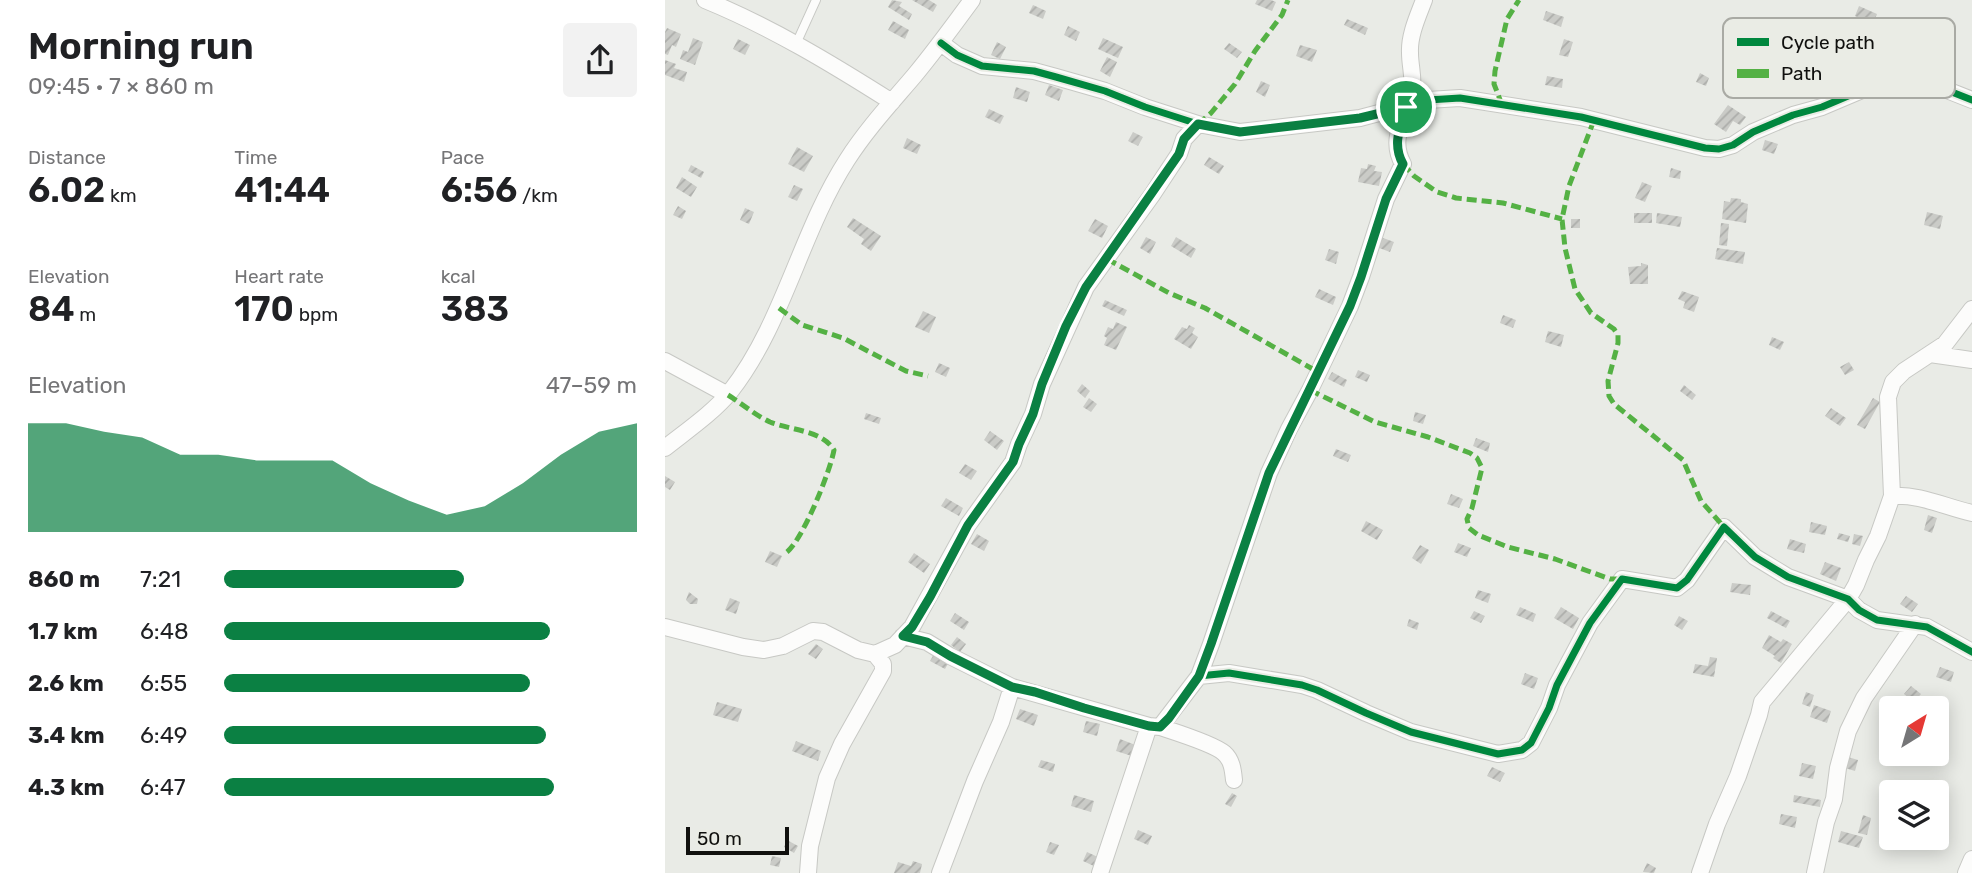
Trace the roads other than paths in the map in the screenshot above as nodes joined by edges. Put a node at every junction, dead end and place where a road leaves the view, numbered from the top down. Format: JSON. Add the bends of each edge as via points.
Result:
{"nodes":[{"id":1,"x":705,"y":0,"type":"edge"},
{"id":2,"x":816,"y":0,"type":"edge"},
{"id":3,"x":972,"y":0,"type":"edge"},
{"id":4,"x":1424,"y":0,"type":"edge"},
{"id":5,"x":941,"y":43,"type":"junction"},
{"id":6,"x":796,"y":44,"type":"junction"},
{"id":7,"x":1955,"y":93,"type":"edge"},
{"id":8,"x":1843,"y":98,"type":"edge"},
{"id":9,"x":1972,"y":100,"type":"edge"},
{"id":10,"x":892,"y":102,"type":"junction"},
{"id":11,"x":1406,"y":107,"type":"junction"},
{"id":12,"x":1198,"y":124,"type":"junction"},
{"id":13,"x":1972,"y":309,"type":"edge"},
{"id":14,"x":1930,"y":354,"type":"junction"},
{"id":15,"x":1972,"y":360,"type":"edge"},
{"id":16,"x":665,"y":361,"type":"edge"},
{"id":17,"x":728,"y":395,"type":"junction"},
{"id":18,"x":665,"y":447,"type":"edge"},
{"id":19,"x":1892,"y":496,"type":"junction"},
{"id":20,"x":1972,"y":513,"type":"edge"},
{"id":21,"x":1848,"y":599,"type":"junction"},
{"id":22,"x":1915,"y":624,"type":"junction"},
{"id":23,"x":665,"y":627,"type":"edge"},
{"id":24,"x":903,"y":636,"type":"junction"},
{"id":25,"x":1972,"y":652,"type":"edge"},
{"id":26,"x":875,"y":654,"type":"junction"},
{"id":27,"x":1199,"y":676,"type":"junction"},
{"id":28,"x":1012,"y":687,"type":"junction"},
{"id":29,"x":1155,"y":727,"type":"junction"},
{"id":30,"x":1234,"y":780,"type":"dead end"},
{"id":31,"x":1972,"y":859,"type":"edge"},
{"id":32,"x":808,"y":873,"type":"edge"},
{"id":33,"x":940,"y":873,"type":"edge"},
{"id":34,"x":1100,"y":873,"type":"edge"},
{"id":35,"x":1700,"y":873,"type":"edge"},
{"id":36,"x":1815,"y":873,"type":"edge"},
{"id":37,"x":1966,"y":873,"type":"edge"}],
"edges":[{"from":1,"to":6,"type":"street"},
{"from":2,"to":6,"type":"lane"},
{"from":3,"to":5,"type":"street"},
{"from":4,"to":11,"type":"street","via":[[1409,51],[1413,78]]},
{"from":5,"to":10,"type":"street"},
{"from":5,"to":12,"type":"street","via":[[982,66],[1034,71],[1105,90]]},
{"from":6,"to":10,"type":"street"},
{"from":7,"to":9,"type":"street"},
{"from":8,"to":11,"type":"street","via":[[1719,149],[1581,117],[1460,98]]},
{"from":10,"to":17,"type":"street","via":[[835,181],[813,222],[779,308]]},
{"from":11,"to":12,"type":"street","via":[[1360,118],[1240,132]]},
{"from":11,"to":27,"type":"street","via":[[1397,138],[1403,164],[1386,199],[1350,306],[1269,473]]},
{"from":12,"to":24,"type":"street","via":[[1086,287],[1013,462],[968,525],[930,597]]},
{"from":13,"to":14,"type":"street","via":[[1945,344]]},
{"from":14,"to":15,"type":"street"},
{"from":14,"to":19,"type":"street","via":[[1893,382],[1888,397]]},
{"from":16,"to":17,"type":"street"},
{"from":17,"to":18,"type":"street"},
{"from":19,"to":20,"type":"street"},
{"from":19,"to":21,"type":"street"},
{"from":21,"to":22,"type":"street","via":[[1877,620]]},
{"from":21,"to":27,"type":"street","via":[[1788,577],[1755,556],[1724,527],[1677,588],[1622,579],[1590,623],[1538,733],[1531,743],[1510,753],[1411,732],[1302,685],[1229,673]]},
{"from":21,"to":35,"type":"street","via":[[1762,702]]},
{"from":22,"to":25,"type":"street"},
{"from":22,"to":36,"type":"street","via":[[1864,698],[1848,731]]},
{"from":23,"to":26,"type":"street","via":[[764,650],[813,631],[823,632]]},
{"from":24,"to":26,"type":"street"},
{"from":24,"to":28,"type":"street","via":[[927,642]]},
{"from":26,"to":32,"type":"street","via":[[883,671],[827,778]]},
{"from":27,"to":29,"type":"street","via":[[1169,718]]},
{"from":28,"to":29,"type":"street"},
{"from":28,"to":33,"type":"street"},
{"from":29,"to":30,"type":"street","via":[[1224,753],[1233,767]]},
{"from":29,"to":34,"type":"street"},
{"from":31,"to":37,"type":"street"}]}
